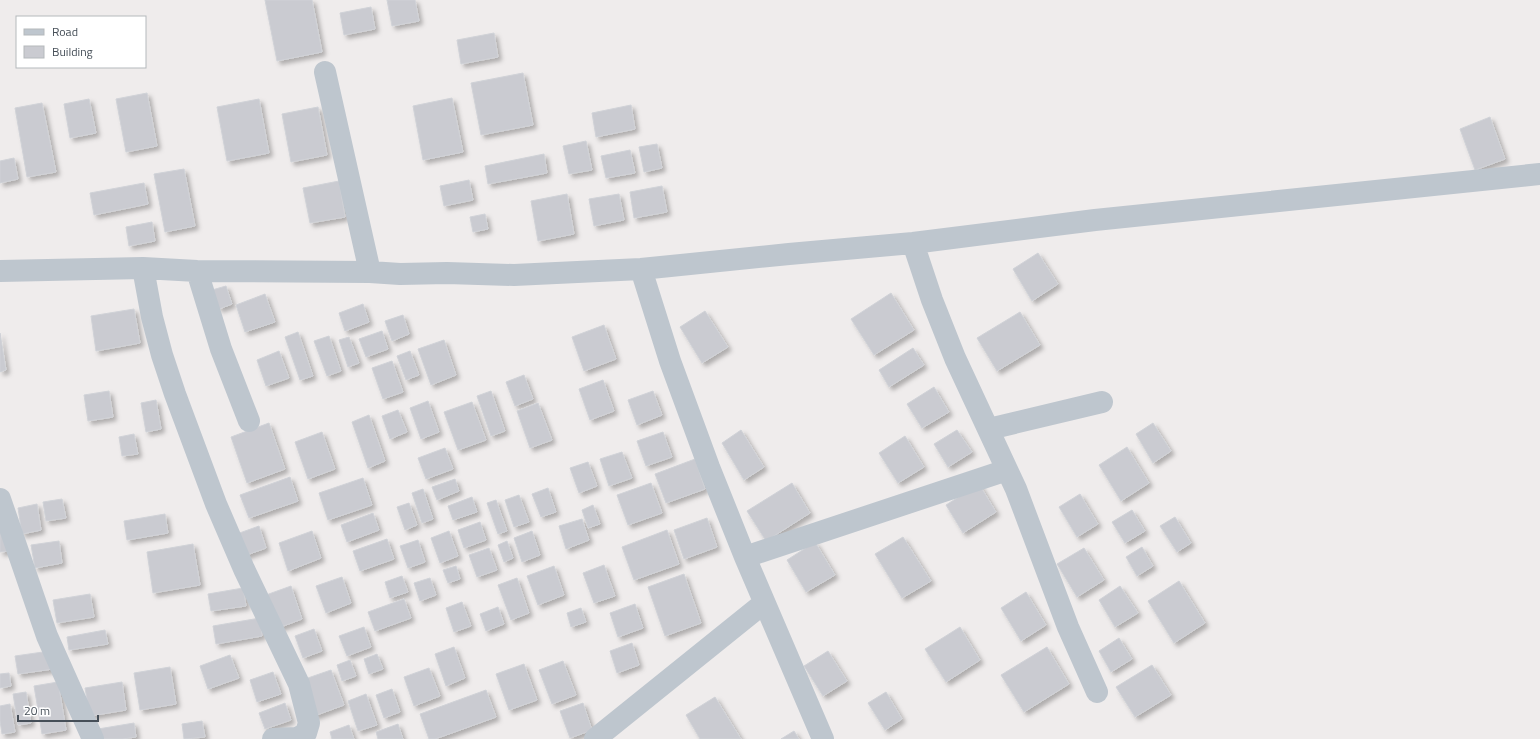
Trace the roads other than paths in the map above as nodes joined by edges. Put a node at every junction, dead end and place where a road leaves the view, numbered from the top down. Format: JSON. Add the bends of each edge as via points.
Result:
{"nodes":[{"id":1,"x":325,"y":72,"type":"dead end"},
{"id":2,"x":1540,"y":174,"type":"edge"},
{"id":3,"x":913,"y":243,"type":"junction"},
{"id":4,"x":143,"y":268,"type":"junction"},
{"id":5,"x":641,"y":269,"type":"junction"},
{"id":6,"x":0,"y":271,"type":"edge"},
{"id":7,"x":197,"y":271,"type":"junction"},
{"id":8,"x":370,"y":272,"type":"junction"},
{"id":9,"x":1102,"y":402,"type":"dead end"},
{"id":10,"x":249,"y":421,"type":"dead end"},
{"id":11,"x":989,"y":429,"type":"junction"},
{"id":12,"x":1007,"y":470,"type":"junction"},
{"id":13,"x":0,"y":499,"type":"edge"},
{"id":14,"x":745,"y":557,"type":"junction"},
{"id":15,"x":764,"y":603,"type":"junction"},
{"id":16,"x":1097,"y":692,"type":"dead end"},
{"id":17,"x":93,"y":739,"type":"edge"},
{"id":18,"x":273,"y":739,"type":"edge"},
{"id":19,"x":595,"y":739,"type":"edge"},
{"id":20,"x":823,"y":739,"type":"edge"}],
"edges":[{"from":1,"to":8,"type":"street"},
{"from":2,"to":3,"type":"street","via":[[1095,220]]},
{"from":3,"to":5,"type":"street"},
{"from":3,"to":11,"type":"street","via":[[955,358]]},
{"from":4,"to":6,"type":"street"},
{"from":4,"to":7,"type":"street"},
{"from":4,"to":18,"type":"street","via":[[162,355],[200,463],[241,562],[287,657],[304,700],[309,723],[306,733],[297,738]]},
{"from":5,"to":8,"type":"street","via":[[514,275]]},
{"from":5,"to":14,"type":"street","via":[[688,411]]},
{"from":7,"to":8,"type":"street"},
{"from":7,"to":10,"type":"street","via":[[221,349]]},
{"from":9,"to":11,"type":"street"},
{"from":11,"to":12,"type":"street"},
{"from":12,"to":14,"type":"street"},
{"from":12,"to":16,"type":"street","via":[[1068,627]]},
{"from":13,"to":17,"type":"street","via":[[48,636]]},
{"from":14,"to":15,"type":"street"},
{"from":15,"to":19,"type":"street"},
{"from":15,"to":20,"type":"street"}]}
